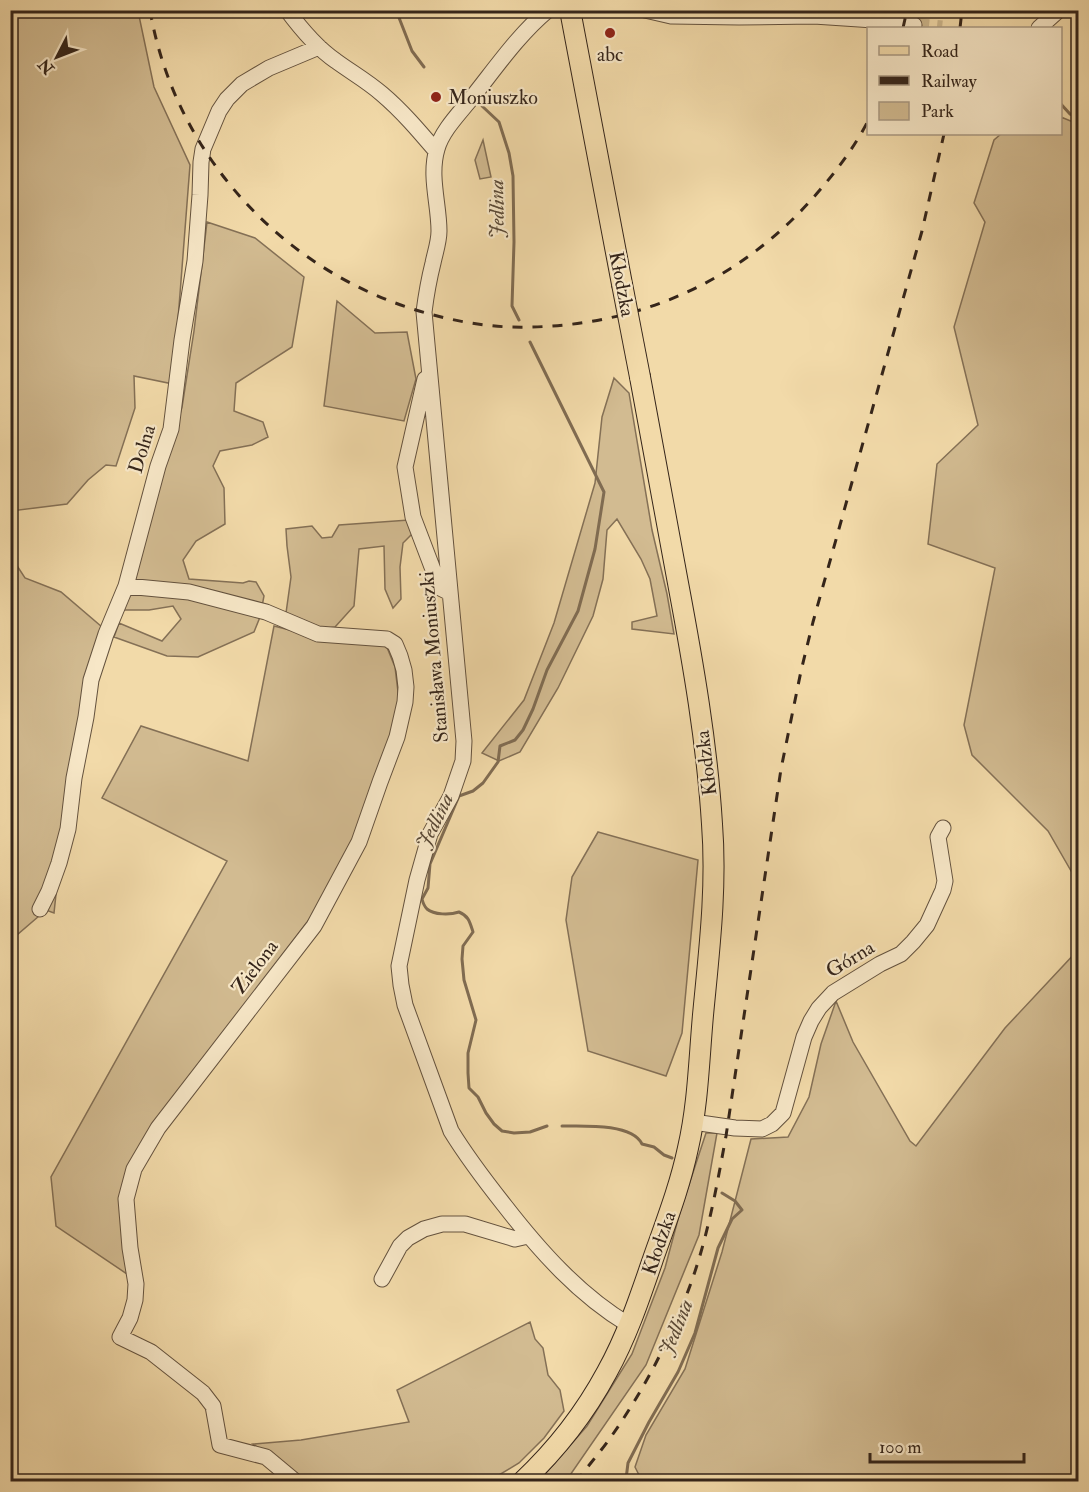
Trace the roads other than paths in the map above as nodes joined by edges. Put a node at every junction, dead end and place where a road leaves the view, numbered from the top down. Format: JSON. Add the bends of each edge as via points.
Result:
{"nodes":[{"id":1,"x":287,"y":10,"type":"edge"},
{"id":2,"x":548,"y":10,"type":"edge"},
{"id":3,"x":570,"y":10,"type":"edge"},
{"id":4,"x":645,"y":10,"type":"edge"},
{"id":5,"x":1059,"y":10,"type":"edge"},
{"id":6,"x":799,"y":13,"type":"edge"},
{"id":7,"x":890,"y":16,"type":"edge"},
{"id":8,"x":914,"y":26,"type":"dead end"},
{"id":9,"x":1040,"y":27,"type":"edge"},
{"id":10,"x":319,"y":47,"type":"junction"},
{"id":11,"x":436,"y":151,"type":"junction"},
{"id":12,"x":428,"y":363,"type":"junction"},
{"id":13,"x":126,"y":586,"type":"junction"},
{"id":14,"x":450,"y":593,"type":"junction"},
{"id":15,"x":943,"y":828,"type":"dead end"},
{"id":16,"x":40,"y":909,"type":"dead end"},
{"id":17,"x":693,"y":1122,"type":"junction"},
{"id":18,"x":528,"y":1236,"type":"junction"},
{"id":19,"x":382,"y":1279,"type":"dead end"},
{"id":20,"x":629,"y":1324,"type":"junction"},
{"id":21,"x":296,"y":1482,"type":"edge"},
{"id":22,"x":522,"y":1482,"type":"edge"}],
"edges":[{"from":1,"to":10,"type":"street"},
{"from":2,"to":11,"type":"street","name":"Stanisława Moniuszki","via":[[507,51],[444,134]]},
{"from":3,"to":17,"type":"main road","name":"Kłodzka","bridge":true,"via":[[693,664],[708,766],[713,886]]},
{"from":4,"to":6,"type":"street","via":[[671,16]]},
{"from":5,"to":9,"type":"street"},
{"from":6,"to":7,"type":"street"},
{"from":7,"to":8,"type":"street"},
{"from":10,"to":11,"type":"street","via":[[381,93]]},
{"from":10,"to":13,"type":"street","name":"Dolna","via":[[242,84],[219,111],[203,149],[195,261],[171,429]]},
{"from":11,"to":12,"type":"street","name":"Stanisława Moniuszki","via":[[439,235],[424,312]]},
{"from":12,"to":14,"type":"street","name":"Stanisława Moniuszki"},
{"from":12,"to":14,"type":"street","via":[[405,467],[413,517],[440,588]]},
{"from":13,"to":16,"type":"street","name":"Dolna","via":[[91,680],[68,829]]},
{"from":13,"to":21,"type":"street","name":"Zielona","via":[[189,592],[266,608],[318,634],[387,639],[394,644],[404,670],[405,702],[398,737],[359,842],[314,926],[158,1128],[134,1169],[126,1199],[136,1284],[130,1318],[120,1337],[151,1352],[203,1393],[213,1406],[220,1445],[266,1457]]},
{"from":14,"to":18,"type":"street","name":"Stanisława Moniuszki","via":[[463,761],[451,796],[430,834],[417,880],[399,966],[401,985],[451,1131]]},
{"from":15,"to":17,"type":"street","name":"Górna","via":[[938,837],[945,881],[927,925],[901,954],[833,993],[819,1008],[804,1037],[783,1113],[762,1129]]},
{"from":17,"to":20,"type":"main road","name":"Kłodzka","via":[[678,1187]]},
{"from":18,"to":19,"type":"street","via":[[515,1239],[465,1224],[424,1229],[400,1246]]},
{"from":18,"to":20,"type":"street","name":"Stanisława Moniuszki","via":[[591,1298]]},
{"from":20,"to":22,"type":"main road","name":"Kłodzka","via":[[608,1371],[581,1414]]}]}
